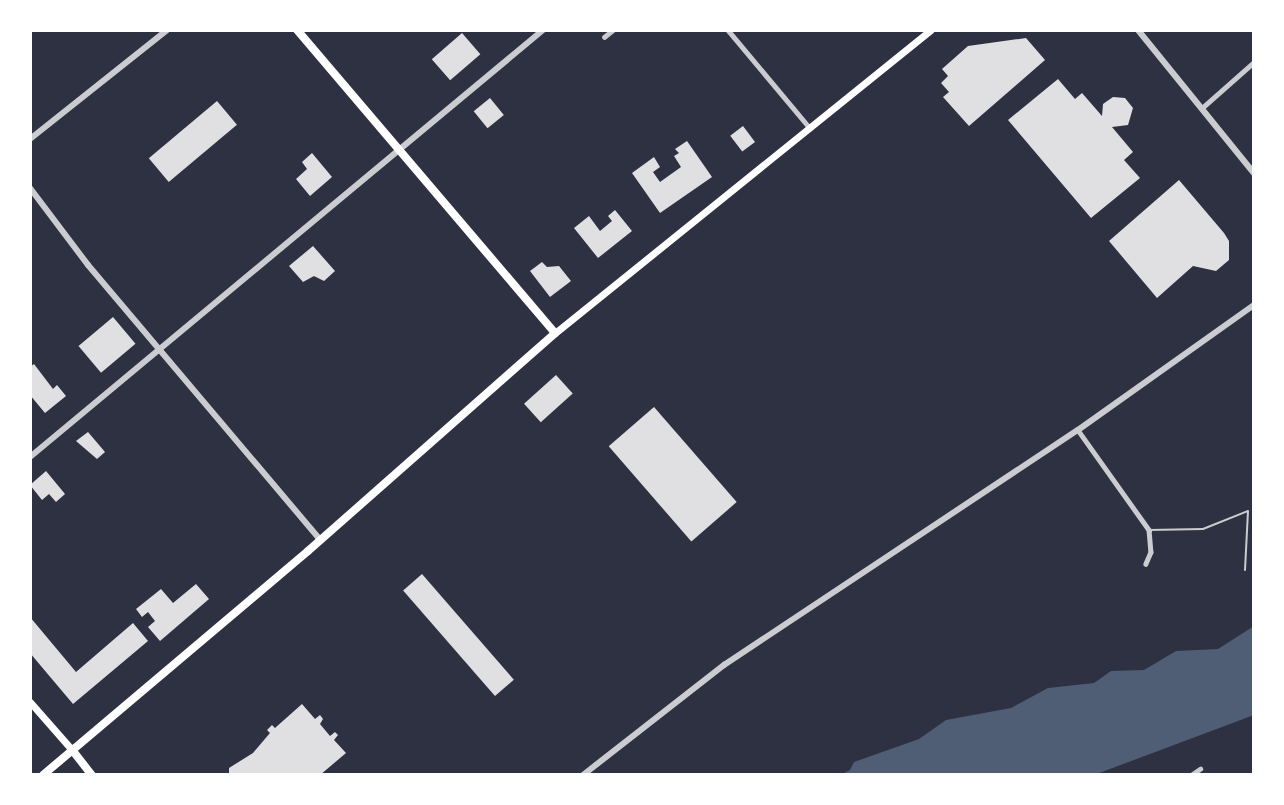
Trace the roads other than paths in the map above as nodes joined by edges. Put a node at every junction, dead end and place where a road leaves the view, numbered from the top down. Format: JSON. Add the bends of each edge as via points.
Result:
{"nodes":[{"id":1,"x":167,"y":30,"type":"edge"},
{"id":2,"x":297,"y":30,"type":"edge"},
{"id":3,"x":543,"y":30,"type":"edge"},
{"id":4,"x":614,"y":30,"type":"edge"},
{"id":5,"x":728,"y":30,"type":"edge"},
{"id":6,"x":931,"y":30,"type":"edge"},
{"id":7,"x":1138,"y":30,"type":"edge"},
{"id":8,"x":604,"y":37,"type":"dead end"},
{"id":9,"x":1254,"y":62,"type":"edge"},
{"id":10,"x":1202,"y":108,"type":"junction"},
{"id":11,"x":810,"y":128,"type":"junction"},
{"id":12,"x":30,"y":139,"type":"edge"},
{"id":13,"x":398,"y":147,"type":"junction"},
{"id":14,"x":1254,"y":173,"type":"edge"},
{"id":15,"x":30,"y":188,"type":"edge"},
{"id":16,"x":1254,"y":304,"type":"edge"},
{"id":17,"x":555,"y":333,"type":"junction"},
{"id":18,"x":160,"y":347,"type":"junction"},
{"id":19,"x":1078,"y":430,"type":"junction"},
{"id":20,"x":30,"y":456,"type":"edge"},
{"id":21,"x":1149,"y":530,"type":"junction"},
{"id":22,"x":320,"y":540,"type":"junction"},
{"id":23,"x":1146,"y":564,"type":"dead end"},
{"id":24,"x":1245,"y":570,"type":"dead end"},
{"id":25,"x":30,"y":702,"type":"edge"},
{"id":26,"x":72,"y":751,"type":"junction"},
{"id":27,"x":1200,"y":770,"type":"dead end"},
{"id":28,"x":43,"y":775,"type":"edge"},
{"id":29,"x":92,"y":775,"type":"edge"},
{"id":30,"x":583,"y":775,"type":"edge"},
{"id":31,"x":1191,"y":775,"type":"edge"}],
"edges":[{"from":1,"to":12,"type":"street"},
{"from":2,"to":13,"type":"main road"},
{"from":3,"to":13,"type":"street"},
{"from":4,"to":8,"type":"street"},
{"from":5,"to":11,"type":"street"},
{"from":6,"to":11,"type":"main road"},
{"from":7,"to":10,"type":"street"},
{"from":9,"to":10,"type":"street"},
{"from":10,"to":14,"type":"street"},
{"from":11,"to":17,"type":"main road"},
{"from":13,"to":17,"type":"main road"},
{"from":13,"to":18,"type":"street"},
{"from":15,"to":18,"type":"street","via":[[88,265]]},
{"from":16,"to":19,"type":"street"},
{"from":17,"to":22,"type":"main road"},
{"from":18,"to":20,"type":"street"},
{"from":18,"to":22,"type":"street"},
{"from":19,"to":21,"type":"street"},
{"from":19,"to":30,"type":"street","via":[[724,664]]},
{"from":21,"to":23,"type":"street","via":[[1151,552]]},
{"from":21,"to":24,"type":"lane","via":[[1203,529],[1248,511]]},
{"from":22,"to":26,"type":"main road"},
{"from":25,"to":26,"type":"main road"},
{"from":26,"to":28,"type":"main road"},
{"from":26,"to":29,"type":"main road"},
{"from":27,"to":31,"type":"street"}]}
